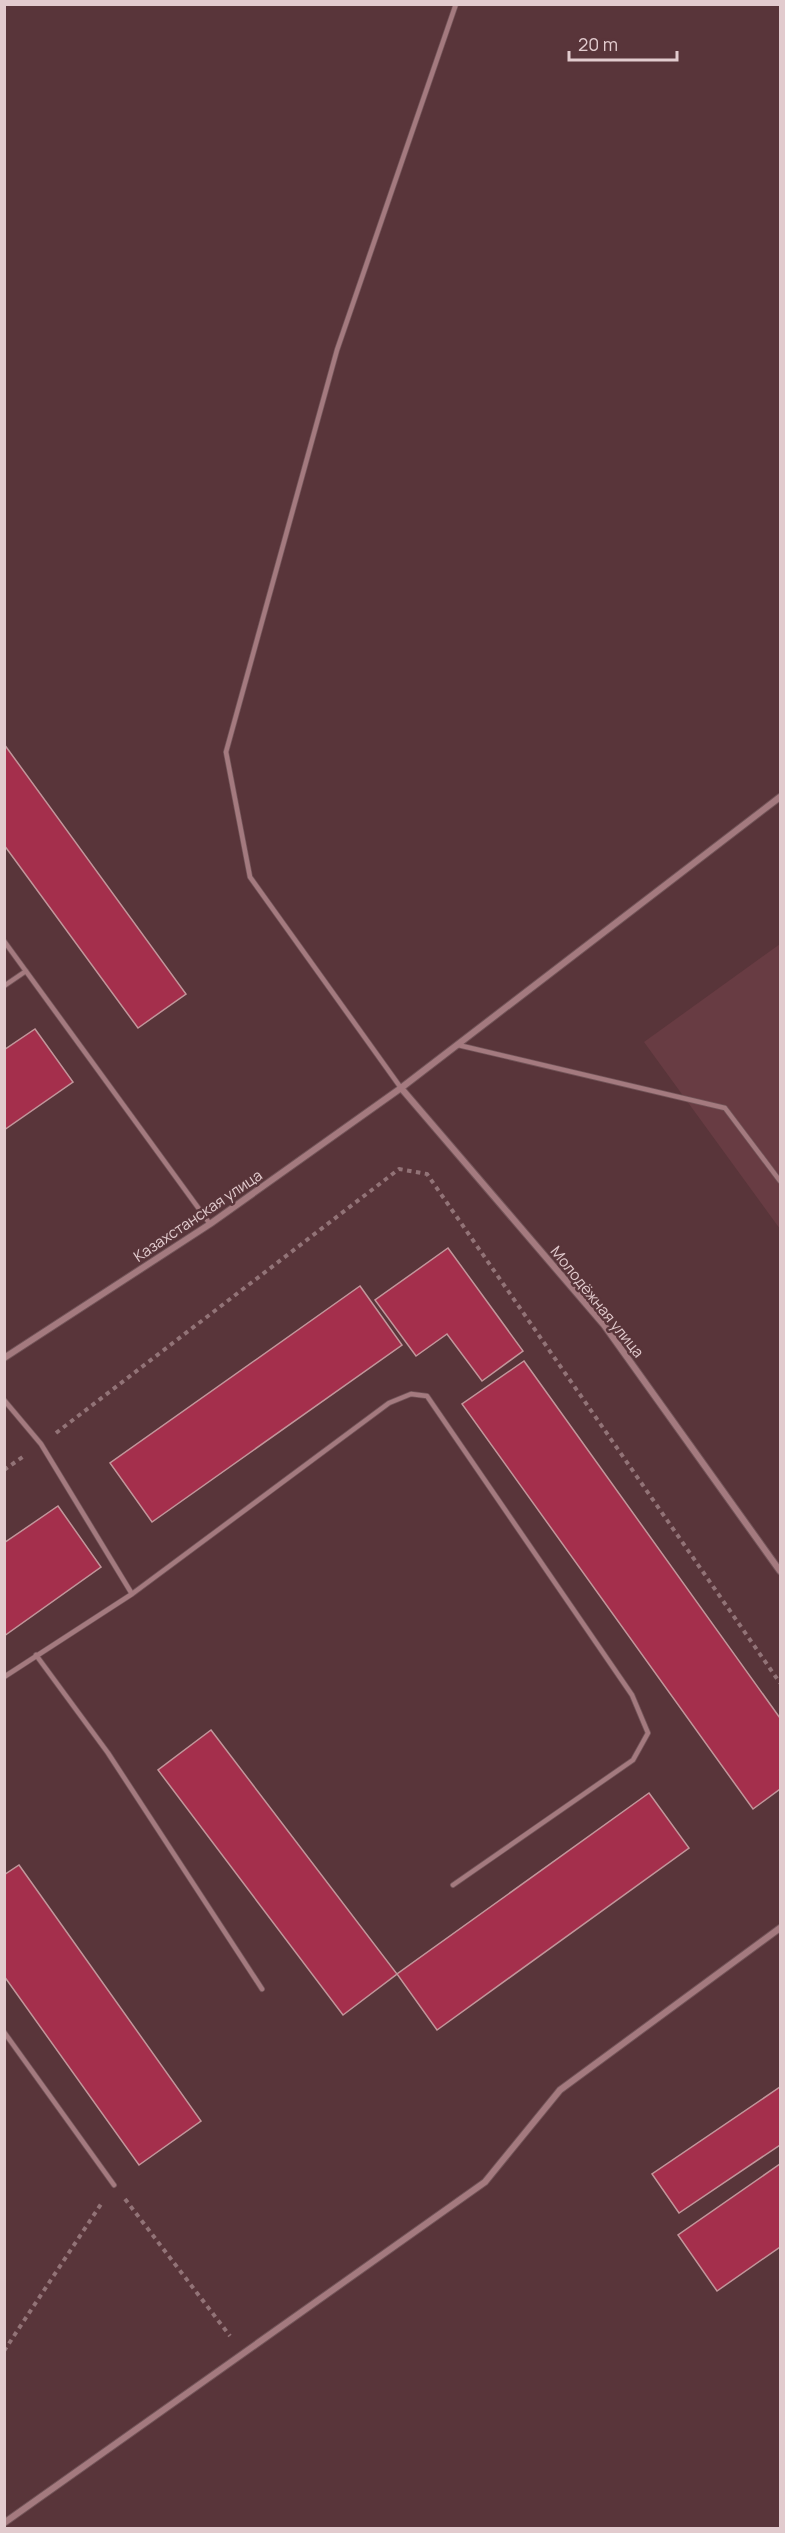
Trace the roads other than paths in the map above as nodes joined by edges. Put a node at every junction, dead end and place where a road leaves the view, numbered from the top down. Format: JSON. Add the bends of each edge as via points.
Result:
{"nodes":[{"id":1,"x":456,"y":4,"type":"edge"},
{"id":2,"x":780,"y":797,"type":"edge"},
{"id":3,"x":4,"y":941,"type":"edge"},
{"id":4,"x":26,"y":971,"type":"junction"},
{"id":5,"x":4,"y":986,"type":"edge"},
{"id":6,"x":458,"y":1044,"type":"junction"},
{"id":7,"x":401,"y":1088,"type":"junction"},
{"id":8,"x":780,"y":1181,"type":"edge"},
{"id":9,"x":210,"y":1224,"type":"junction"},
{"id":10,"x":4,"y":1358,"type":"edge"},
{"id":11,"x":4,"y":1400,"type":"edge"},
{"id":12,"x":780,"y":1571,"type":"edge"},
{"id":13,"x":132,"y":1594,"type":"junction"},
{"id":14,"x":36,"y":1655,"type":"junction"},
{"id":15,"x":4,"y":1677,"type":"edge"},
{"id":16,"x":453,"y":1885,"type":"dead end"},
{"id":17,"x":780,"y":1928,"type":"edge"},
{"id":18,"x":262,"y":1989,"type":"dead end"},
{"id":19,"x":4,"y":2032,"type":"edge"},
{"id":20,"x":114,"y":2185,"type":"road end"},
{"id":21,"x":4,"y":2523,"type":"edge"}],
"edges":[{"from":1,"to":7,"type":"lane","via":[[337,350],[226,752],[250,877]]},
{"from":2,"to":6,"type":"street","name":"Казахстанская улица"},
{"from":3,"to":4,"type":"lane"},
{"from":4,"to":5,"type":"lane"},
{"from":4,"to":9,"type":"lane"},
{"from":6,"to":7,"type":"street","name":"Казахстанская улица"},
{"from":6,"to":8,"type":"lane","via":[[725,1108]]},
{"from":7,"to":9,"type":"street","name":"Казахстанская улица"},
{"from":7,"to":12,"type":"street","name":"Молодёжная улица","via":[[604,1325]]},
{"from":9,"to":10,"type":"street","name":"Казахстанская улица"},
{"from":11,"to":13,"type":"lane","via":[[42,1444]]},
{"from":13,"to":14,"type":"lane"},
{"from":13,"to":16,"type":"lane","via":[[389,1403],[411,1394],[427,1396],[632,1695],[648,1733],[633,1760]]},
{"from":14,"to":15,"type":"lane"},
{"from":14,"to":18,"type":"lane","via":[[108,1753]]},
{"from":17,"to":21,"type":"street","via":[[560,2090],[486,2182]]},
{"from":19,"to":20,"type":"lane"}]}
